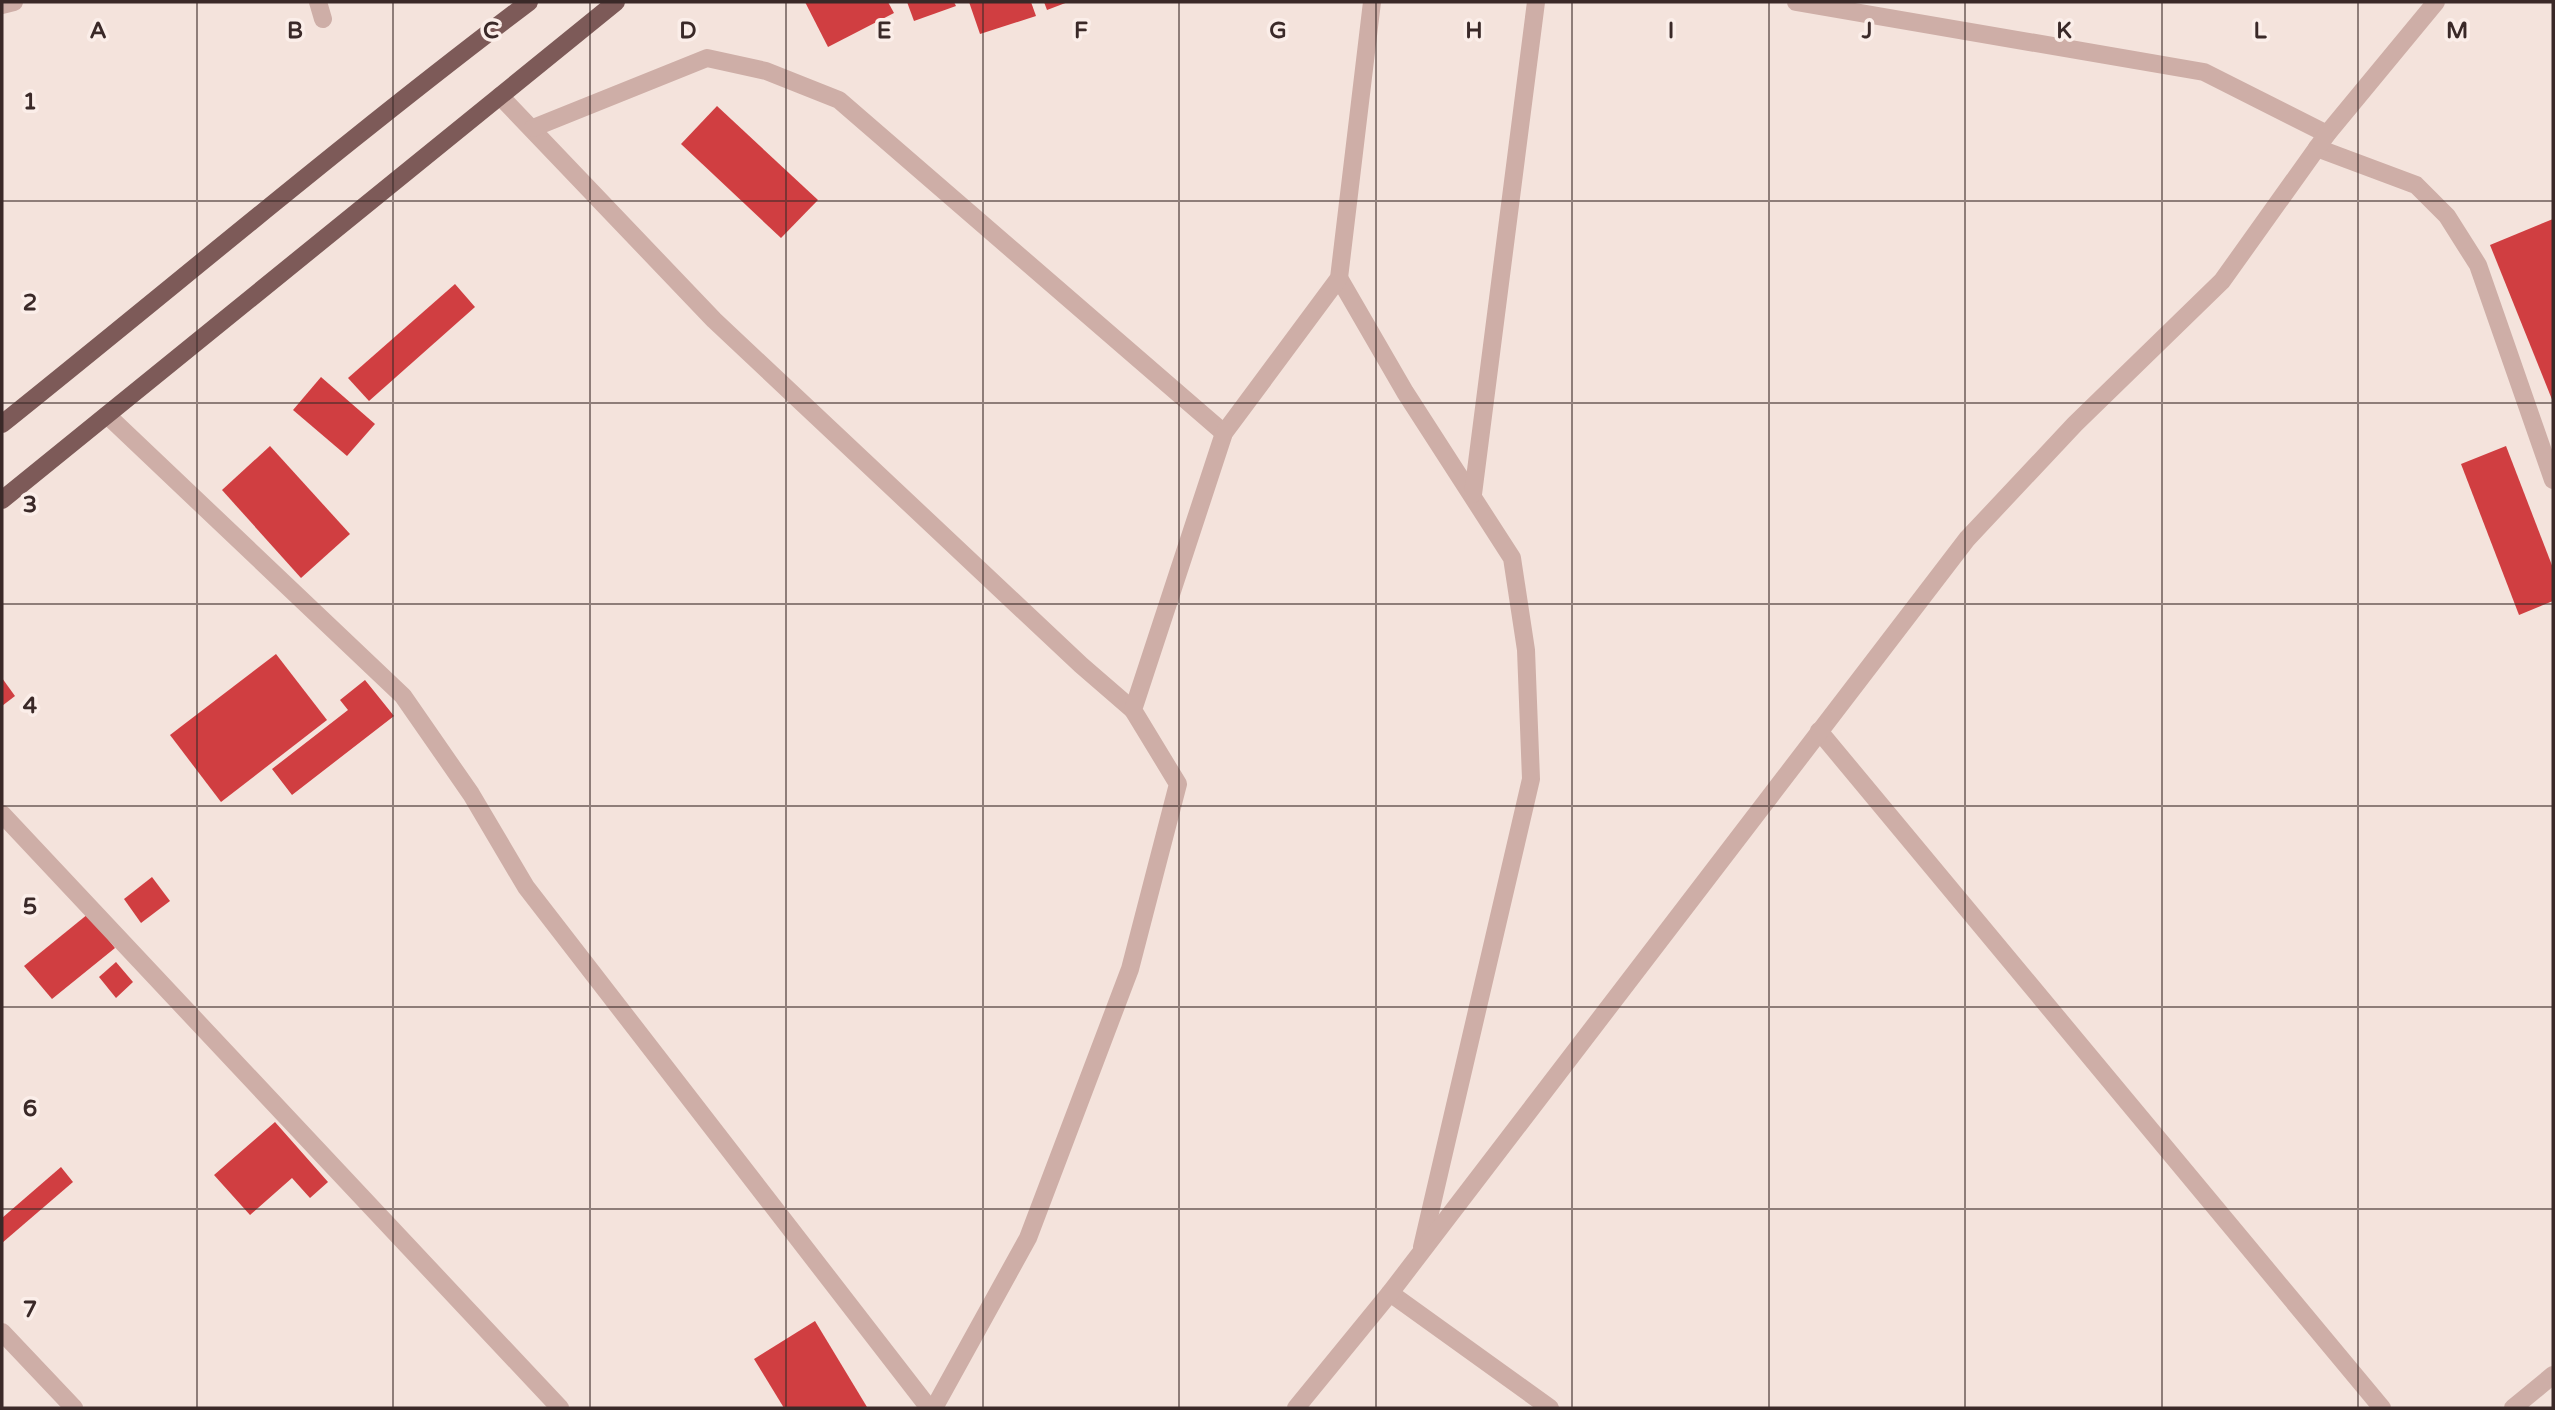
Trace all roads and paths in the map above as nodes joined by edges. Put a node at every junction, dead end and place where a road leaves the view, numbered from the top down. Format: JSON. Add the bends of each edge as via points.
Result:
{"nodes":[{"id":1,"x":13,"y":2,"type":"edge"},
{"id":2,"x":529,"y":2,"type":"edge"},
{"id":3,"x":616,"y":2,"type":"edge"},
{"id":4,"x":1372,"y":2,"type":"edge"},
{"id":5,"x":1536,"y":2,"type":"edge"},
{"id":6,"x":1796,"y":2,"type":"edge"},
{"id":7,"x":2436,"y":2,"type":"edge"},
{"id":8,"x":1835,"y":4,"type":"edge"},
{"id":9,"x":2,"y":5,"type":"edge"},
{"id":10,"x":500,"y":96,"type":"junction"},
{"id":11,"x":533,"y":128,"type":"junction"},
{"id":12,"x":2322,"y":141,"type":"junction"},
{"id":13,"x":1339,"y":278,"type":"junction"},
{"id":14,"x":107,"y":415,"type":"junction"},
{"id":15,"x":2,"y":424,"type":"edge"},
{"id":16,"x":1224,"y":433,"type":"junction"},
{"id":17,"x":2553,"y":480,"type":"edge"},
{"id":18,"x":1473,"y":494,"type":"junction"},
{"id":19,"x":2,"y":500,"type":"edge"},
{"id":20,"x":1133,"y":710,"type":"junction"},
{"id":21,"x":1819,"y":731,"type":"junction"},
{"id":22,"x":2,"y":814,"type":"edge"},
{"id":23,"x":1420,"y":1252,"type":"junction"},
{"id":24,"x":1390,"y":1293,"type":"junction"},
{"id":25,"x":2,"y":1332,"type":"edge"},
{"id":26,"x":2553,"y":1375,"type":"edge"},
{"id":27,"x":74,"y":1408,"type":"edge"},
{"id":28,"x":560,"y":1408,"type":"edge"},
{"id":29,"x":932,"y":1408,"type":"edge"},
{"id":30,"x":1296,"y":1408,"type":"edge"},
{"id":31,"x":1550,"y":1408,"type":"edge"},
{"id":32,"x":2382,"y":1408,"type":"edge"},
{"id":33,"x":2513,"y":1408,"type":"edge"}],
"edges":[{"from":1,"to":9,"type":"street"},
{"from":2,"to":15,"type":"main road","via":[[384,111]]},
{"from":3,"to":10,"type":"main road"},
{"from":4,"to":13,"type":"street"},
{"from":5,"to":18,"type":"street"},
{"from":6,"to":8,"type":"street"},
{"from":7,"to":12,"type":"street"},
{"from":8,"to":12,"type":"street","via":[[2204,72]]},
{"from":10,"to":11,"type":"street"},
{"from":10,"to":14,"type":"main road"},
{"from":11,"to":16,"type":"street","via":[[707,58],[766,71],[839,100]]},
{"from":11,"to":20,"type":"street","via":[[714,320]]},
{"from":12,"to":17,"type":"street","via":[[2416,185],[2447,216],[2478,265]]},
{"from":12,"to":21,"type":"street","via":[[2222,281],[2075,424],[1967,539]]},
{"from":13,"to":16,"type":"street"},
{"from":13,"to":18,"type":"street","via":[[1405,392]]},
{"from":14,"to":19,"type":"main road"},
{"from":14,"to":29,"type":"street","via":[[403,696],[471,794],[526,887]]},
{"from":16,"to":20,"type":"street"},
{"from":18,"to":23,"type":"street","via":[[1512,558],[1526,650],[1531,779]]},
{"from":20,"to":29,"type":"street","via":[[1178,784],[1130,969],[1028,1238]]},
{"from":21,"to":23,"type":"street"},
{"from":21,"to":32,"type":"street"},
{"from":22,"to":28,"type":"street"},
{"from":23,"to":24,"type":"street"},
{"from":24,"to":30,"type":"street"},
{"from":24,"to":31,"type":"street"},
{"from":25,"to":27,"type":"street"},
{"from":26,"to":33,"type":"street"}]}
